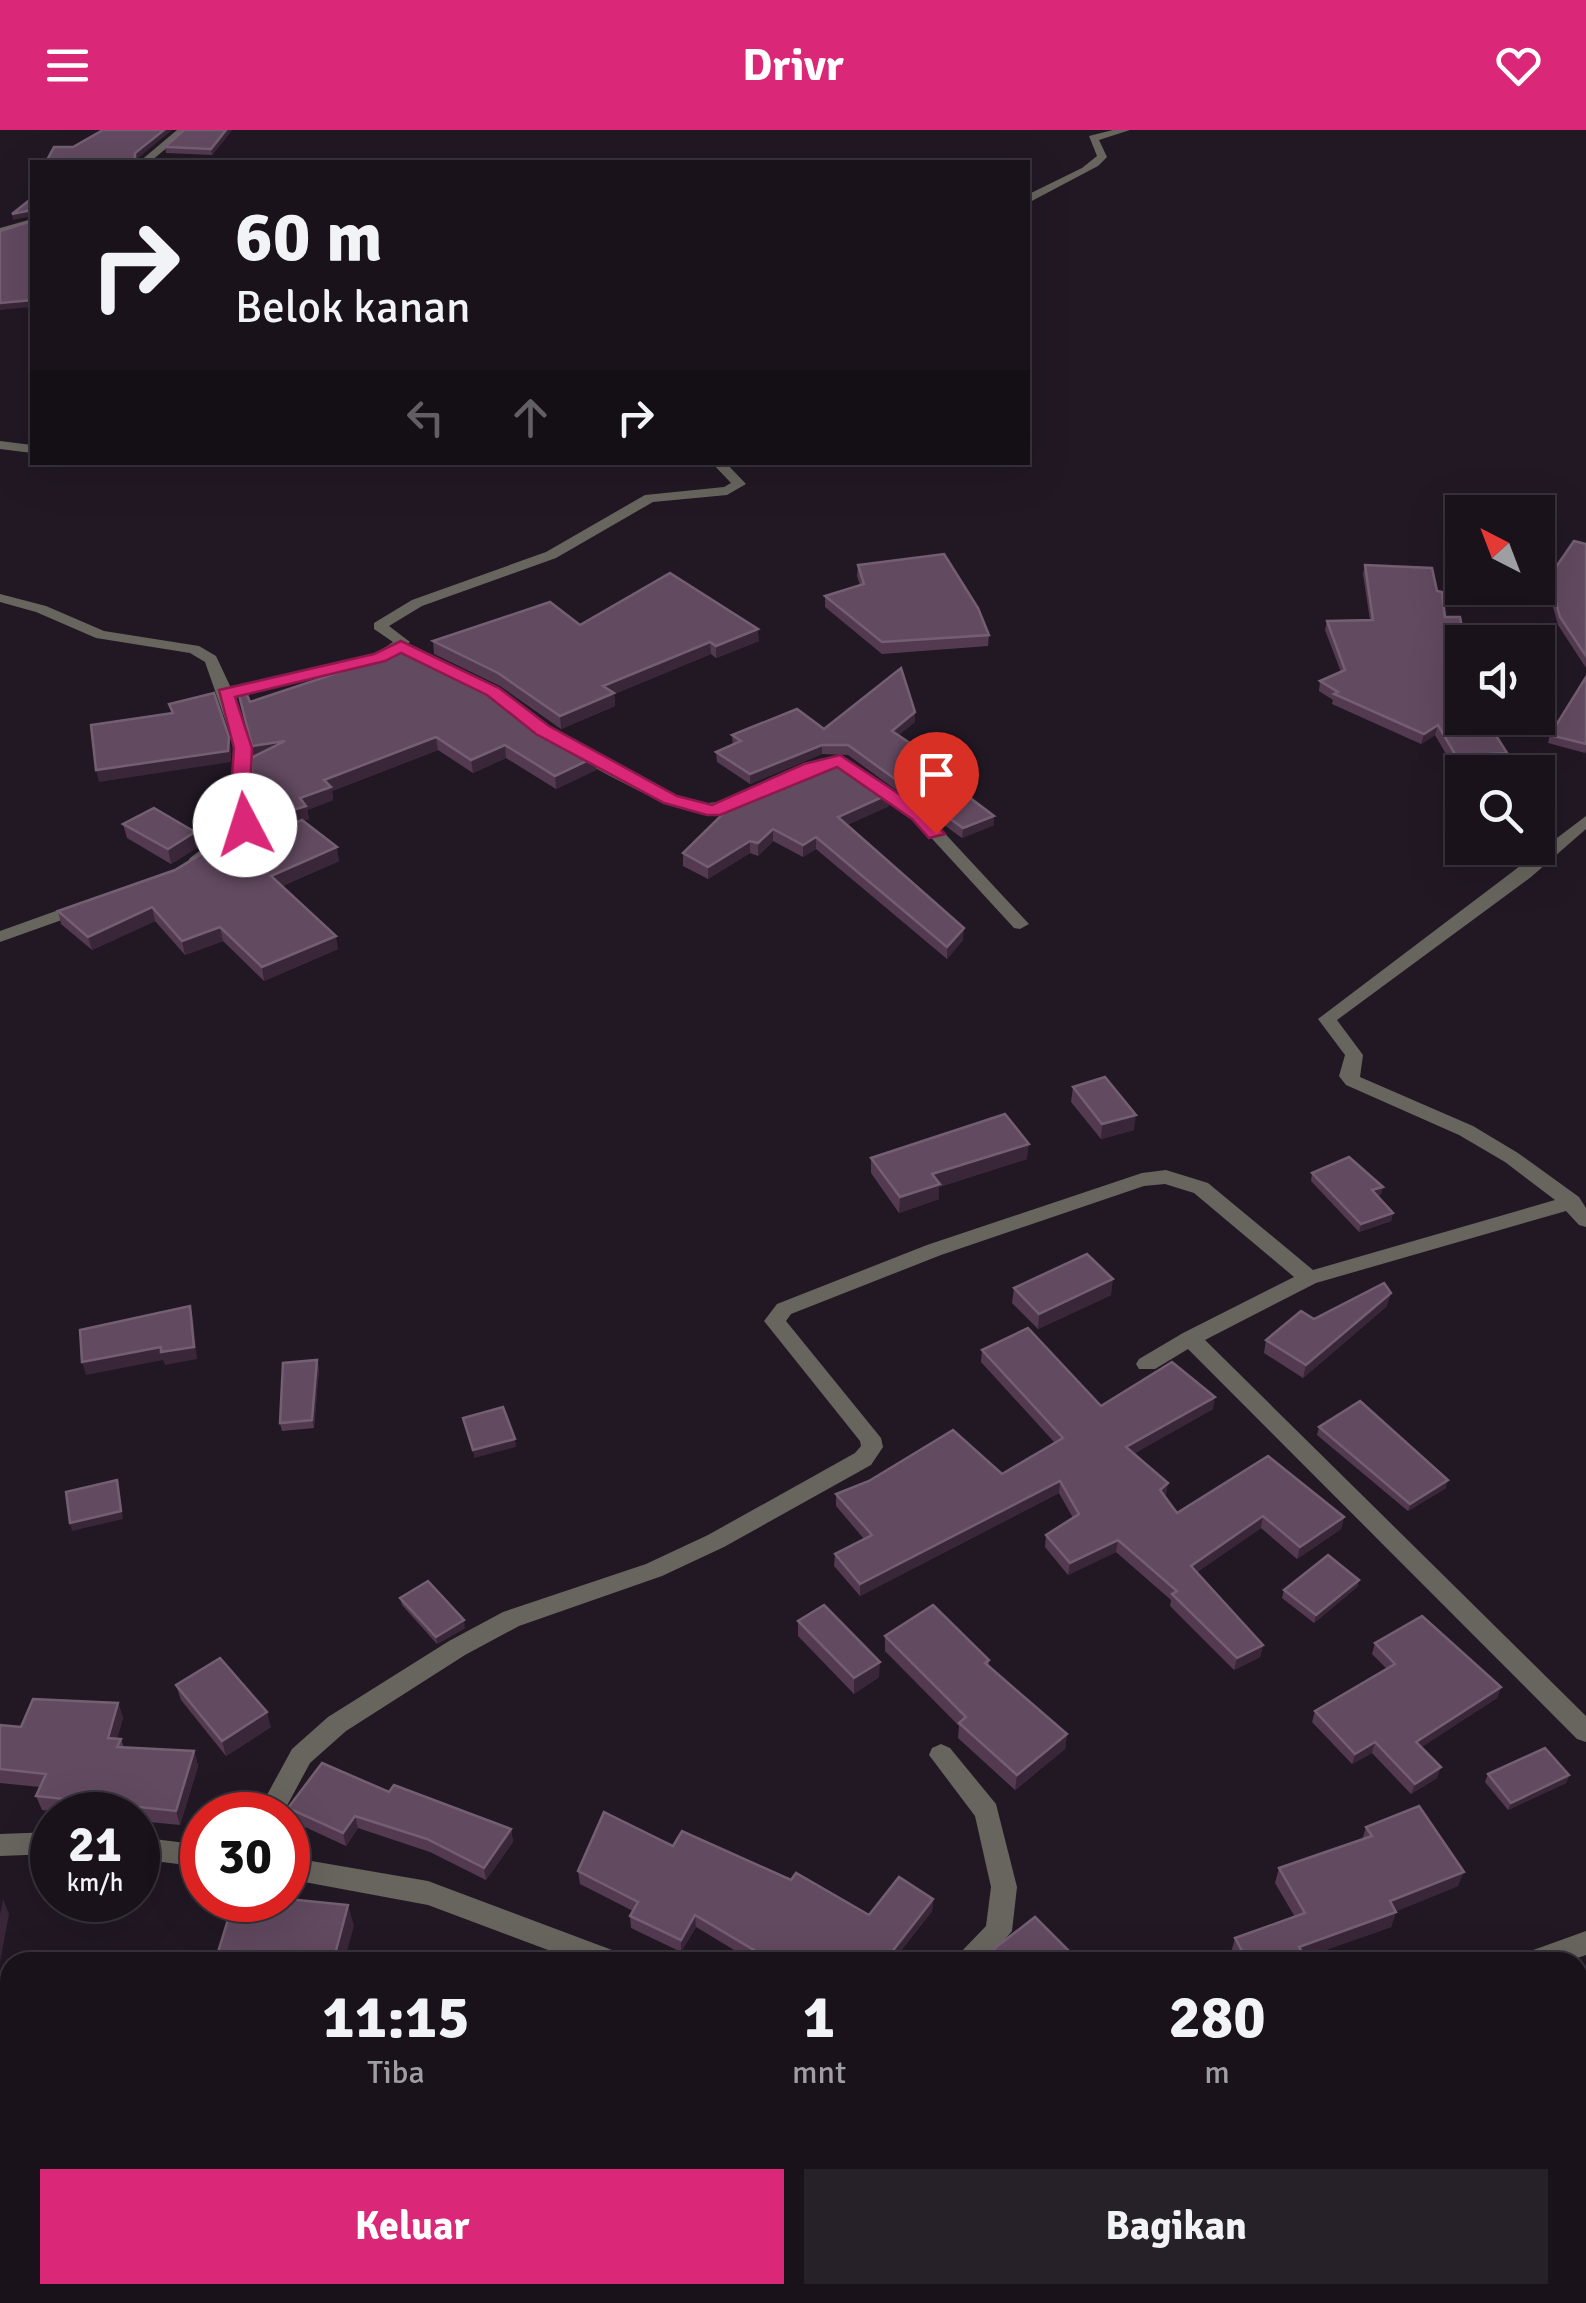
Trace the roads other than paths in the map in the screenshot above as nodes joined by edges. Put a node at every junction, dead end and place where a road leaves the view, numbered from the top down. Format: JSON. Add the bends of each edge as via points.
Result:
{"nodes":[{"id":1,"x":183,"y":130,"type":"edge"},
{"id":2,"x":1125,"y":130,"type":"edge"},
{"id":3,"x":146,"y":160,"type":"edge"},
{"id":4,"x":1030,"y":199,"type":"edge"},
{"id":5,"x":30,"y":223,"type":"edge"},
{"id":6,"x":0,"y":231,"type":"edge"},
{"id":7,"x":0,"y":445,"type":"edge"},
{"id":8,"x":30,"y":449,"type":"edge"},
{"id":9,"x":720,"y":465,"type":"edge"},
{"id":10,"x":0,"y":598,"type":"edge"},
{"id":11,"x":452,"y":674,"type":"edge"},
{"id":12,"x":226,"y":694,"type":"junction"},
{"id":13,"x":1586,"y":821,"type":"edge"},
{"id":14,"x":186,"y":869,"type":"edge"},
{"id":15,"x":102,"y":899,"type":"edge"},
{"id":16,"x":1020,"y":924,"type":"dead end"},
{"id":17,"x":0,"y":937,"type":"edge"},
{"id":18,"x":1572,"y":1202,"type":"junction"},
{"id":19,"x":1586,"y":1220,"type":"edge"},
{"id":20,"x":1309,"y":1278,"type":"junction"},
{"id":21,"x":1190,"y":1338,"type":"junction"},
{"id":22,"x":1147,"y":1364,"type":"dead end"},
{"id":23,"x":1586,"y":1732,"type":"edge"},
{"id":24,"x":941,"y":1755,"type":"dead end"},
{"id":25,"x":281,"y":1792,"type":"edge"},
{"id":26,"x":30,"y":1844,"type":"edge"},
{"id":27,"x":0,"y":1845,"type":"edge"},
{"id":28,"x":310,"y":1872,"type":"edge"},
{"id":29,"x":1586,"y":1943,"type":"edge"},
{"id":30,"x":584,"y":1952,"type":"edge"},
{"id":31,"x":979,"y":1952,"type":"edge"},
{"id":32,"x":1561,"y":1952,"type":"edge"}],
"edges":[{"from":1,"to":3,"type":"street"},
{"from":2,"to":4,"type":"street","via":[[1093,138],[1102,157],[1096,164]]},
{"from":5,"to":6,"type":"street"},
{"from":7,"to":8,"type":"street"},
{"from":9,"to":12,"type":"street","via":[[738,484],[727,491],[650,498],[551,555],[384,620],[379,626],[408,651]]},
{"from":10,"to":12,"type":"street","via":[[101,635],[194,649],[211,658]]},
{"from":11,"to":16,"type":"street","via":[[670,800],[713,811],[840,760],[918,815]]},
{"from":12,"to":14,"type":"street","via":[[243,748],[245,825]]},
{"from":13,"to":18,"type":"street","via":[[1327,1019],[1354,1055],[1348,1076],[1353,1081],[1428,1111]]},
{"from":15,"to":17,"type":"street"},
{"from":18,"to":19,"type":"street"},
{"from":18,"to":20,"type":"street"},
{"from":20,"to":21,"type":"street"},
{"from":20,"to":25,"type":"street","via":[[1200,1188],[1166,1177],[934,1250],[784,1309],[774,1322],[870,1438],[863,1459],[654,1570],[511,1620],[457,1648],[336,1724],[301,1756]]},
{"from":21,"to":22,"type":"street"},
{"from":21,"to":23,"type":"street"},
{"from":24,"to":31,"type":"street","via":[[988,1812],[1004,1886],[999,1932]]},
{"from":26,"to":27,"type":"street"},
{"from":28,"to":30,"type":"street","via":[[428,1893]]},
{"from":29,"to":32,"type":"street"}]}
